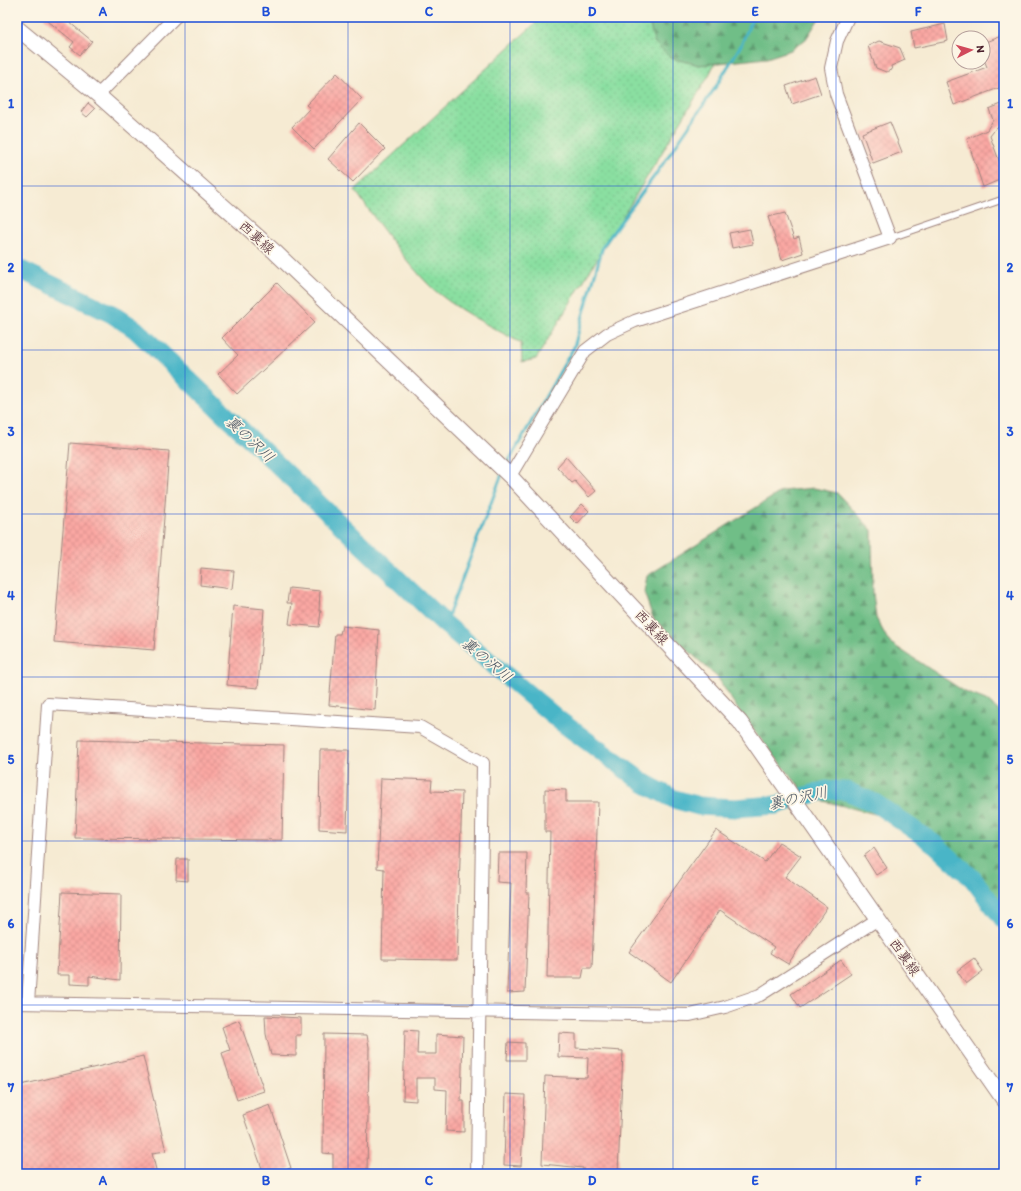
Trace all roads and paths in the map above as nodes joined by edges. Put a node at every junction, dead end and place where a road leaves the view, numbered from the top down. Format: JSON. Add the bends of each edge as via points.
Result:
{"nodes":[{"id":1,"x":175,"y":17,"type":"edge"},
{"id":2,"x":848,"y":17,"type":"edge"},
{"id":3,"x":17,"y":28,"type":"edge"},
{"id":4,"x":98,"y":96,"type":"junction"},
{"id":5,"x":1004,"y":199,"type":"edge"},
{"id":6,"x":890,"y":238,"type":"junction"},
{"id":7,"x":510,"y":476,"type":"junction"},
{"id":8,"x":878,"y":919,"type":"junction"},
{"id":9,"x":23,"y":1003,"type":"edge"},
{"id":10,"x":480,"y":1012,"type":"junction"},
{"id":11,"x":1004,"y":1100,"type":"edge"},
{"id":12,"x":477,"y":1174,"type":"edge"}],
"edges":[{"from":1,"to":4,"type":"street"},
{"from":2,"to":6,"type":"street","via":[[837,40],[831,68],[836,94]]},
{"from":3,"to":4,"type":"street","name":"西裏線"},
{"from":4,"to":7,"type":"street","name":"西裏線","via":[[275,252]]},
{"from":5,"to":6,"type":"lane"},
{"from":6,"to":7,"type":"street","via":[[635,322],[607,334],[585,351]]},
{"from":7,"to":8,"type":"street","name":"西裏線","via":[[740,722]]},
{"from":8,"to":10,"type":"street","via":[[760,995],[725,1008],[690,1015]]},
{"from":8,"to":11,"type":"street","name":"西裏線"},
{"from":9,"to":10,"type":"street"},
{"from":9,"to":10,"type":"street","via":[[48,704],[420,727],[483,763]]},
{"from":10,"to":12,"type":"street"}]}
